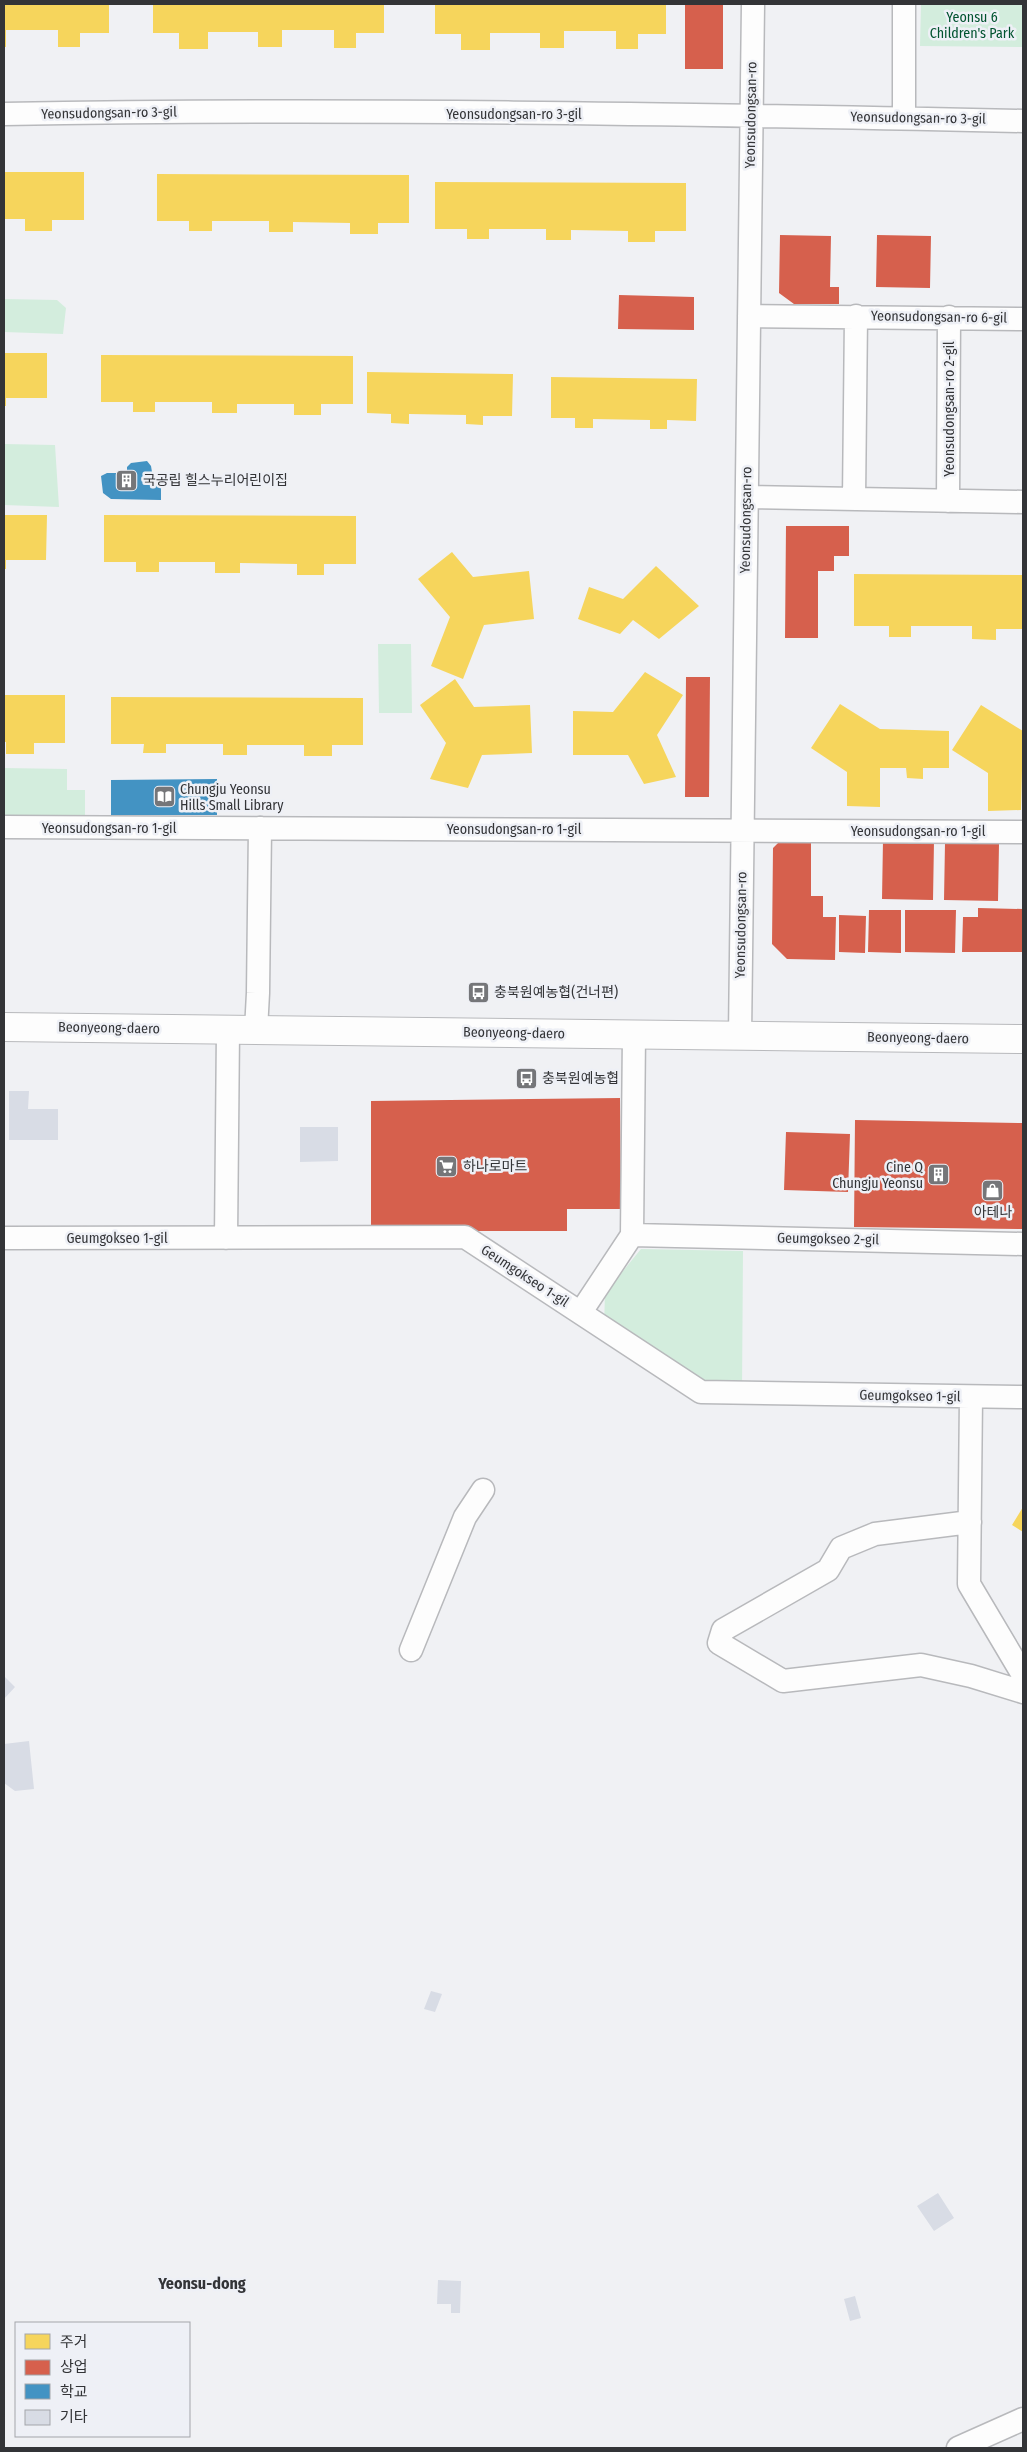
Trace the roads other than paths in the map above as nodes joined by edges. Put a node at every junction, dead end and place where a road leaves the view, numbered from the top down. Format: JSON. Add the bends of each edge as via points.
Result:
{"nodes":[{"id":1,"x":753,"y":4,"type":"edge"},
{"id":2,"x":904,"y":4,"type":"edge"},
{"id":3,"x":4,"y":114,"type":"edge"},
{"id":4,"x":751,"y":116,"type":"junction"},
{"id":5,"x":904,"y":118,"type":"junction"},
{"id":6,"x":1023,"y":121,"type":"edge"},
{"id":7,"x":749,"y":316,"type":"junction"},
{"id":8,"x":856,"y":316,"type":"junction"},
{"id":9,"x":949,"y":317,"type":"junction"},
{"id":10,"x":1023,"y":319,"type":"edge"},
{"id":11,"x":747,"y":497,"type":"junction"},
{"id":12,"x":854,"y":499,"type":"junction"},
{"id":13,"x":948,"y":501,"type":"junction"},
{"id":14,"x":1023,"y":502,"type":"edge"},
{"id":15,"x":4,"y":827,"type":"edge"},
{"id":16,"x":260,"y":828,"type":"junction"},
{"id":17,"x":743,"y":830,"type":"junction"},
{"id":18,"x":1023,"y":832,"type":"edge"},
{"id":19,"x":4,"y":1027,"type":"edge"},
{"id":20,"x":228,"y":1030,"type":"junction"},
{"id":21,"x":256,"y":1030,"type":"junction"},
{"id":22,"x":634,"y":1034,"type":"junction"},
{"id":23,"x":740,"y":1036,"type":"junction"},
{"id":24,"x":1023,"y":1039,"type":"edge"},
{"id":25,"x":632,"y":1235,"type":"junction"},
{"id":26,"x":4,"y":1238,"type":"edge"},
{"id":27,"x":226,"y":1238,"type":"junction"},
{"id":28,"x":1023,"y":1244,"type":"edge"},
{"id":29,"x":581,"y":1312,"type":"junction"},
{"id":30,"x":971,"y":1397,"type":"junction"},
{"id":31,"x":1023,"y":1397,"type":"edge"},
{"id":32,"x":483,"y":1490,"type":"dead end"},
{"id":33,"x":970,"y":1522,"type":"junction"},
{"id":34,"x":411,"y":1650,"type":"dead end"},
{"id":35,"x":1023,"y":1675,"type":"edge"},
{"id":36,"x":1023,"y":1692,"type":"edge"},
{"id":37,"x":1023,"y":2419,"type":"edge"},
{"id":38,"x":958,"y":2448,"type":"edge"}],
"edges":[{"from":1,"to":4,"type":"street","name":"Yeonsudongsan-ro"},
{"from":2,"to":5,"type":"street"},
{"from":3,"to":4,"type":"street","name":"Yeonsudongsan-ro 3-gil"},
{"from":4,"to":5,"type":"street","name":"Yeonsudongsan-ro 3-gil"},
{"from":4,"to":7,"type":"street","name":"Yeonsudongsan-ro"},
{"from":5,"to":6,"type":"street","name":"Yeonsudongsan-ro 3-gil"},
{"from":7,"to":8,"type":"street","name":"Yeonsudongsan-ro 6-gil"},
{"from":7,"to":11,"type":"street","name":"Yeonsudongsan-ro"},
{"from":8,"to":9,"type":"street","name":"Yeonsudongsan-ro 6-gil"},
{"from":8,"to":12,"type":"street"},
{"from":9,"to":10,"type":"street","name":"Yeonsudongsan-ro 6-gil"},
{"from":9,"to":13,"type":"street","name":"Yeonsudongsan-ro 2-gil"},
{"from":11,"to":12,"type":"street"},
{"from":11,"to":17,"type":"street","name":"Yeonsudongsan-ro"},
{"from":12,"to":13,"type":"street"},
{"from":13,"to":14,"type":"street"},
{"from":15,"to":16,"type":"street","name":"Yeonsudongsan-ro 1-gil"},
{"from":16,"to":17,"type":"street","name":"Yeonsudongsan-ro 1-gil"},
{"from":16,"to":21,"type":"street"},
{"from":17,"to":18,"type":"street","name":"Yeonsudongsan-ro 1-gil"},
{"from":17,"to":23,"type":"street","name":"Yeonsudongsan-ro"},
{"from":19,"to":20,"type":"street","name":"Beonyeong-daero"},
{"from":20,"to":21,"type":"street","name":"Beonyeong-daero"},
{"from":20,"to":27,"type":"street"},
{"from":21,"to":22,"type":"street","name":"Beonyeong-daero"},
{"from":22,"to":23,"type":"street","name":"Beonyeong-daero"},
{"from":22,"to":25,"type":"street"},
{"from":23,"to":24,"type":"street","name":"Beonyeong-daero"},
{"from":25,"to":28,"type":"street","name":"Geumgokseo 2-gil"},
{"from":25,"to":29,"type":"street"},
{"from":26,"to":27,"type":"street","name":"Geumgokseo 1-gil"},
{"from":27,"to":29,"type":"street","name":"Geumgokseo 1-gil","via":[[465,1237]]},
{"from":29,"to":30,"type":"street","name":"Geumgokseo 1-gil","via":[[701,1392]]},
{"from":30,"to":31,"type":"street","name":"Geumgokseo 1-gil"},
{"from":30,"to":33,"type":"street"},
{"from":32,"to":34,"type":"street","via":[[465,1518]]},
{"from":33,"to":35,"type":"street","via":[[969,1584]]},
{"from":33,"to":36,"type":"street","via":[[875,1534],[841,1548],[828,1570],[723,1630],[719,1643],[783,1681],[921,1665]]},
{"from":37,"to":38,"type":"street"}]}
